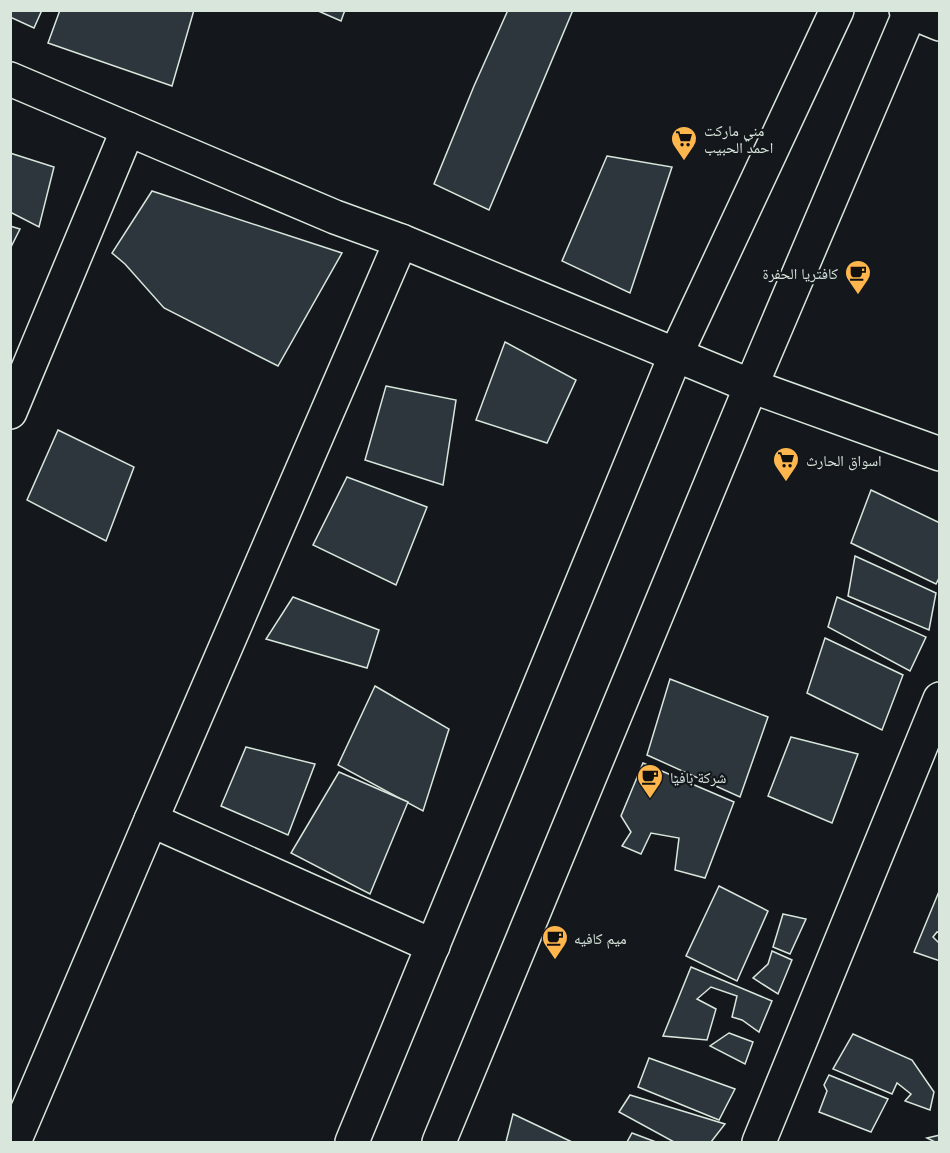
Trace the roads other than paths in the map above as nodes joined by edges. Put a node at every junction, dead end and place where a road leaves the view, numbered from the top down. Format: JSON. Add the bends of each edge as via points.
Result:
{"nodes":[{"id":1,"x":837,"y":10,"type":"edge"},
{"id":2,"x":908,"y":11,"type":"edge"},
{"id":3,"x":939,"y":24,"type":"edge"},
{"id":4,"x":10,"y":79,"type":"edge"},
{"id":5,"x":128,"y":129,"type":"junction"},
{"id":6,"x":401,"y":241,"type":"junction"},
{"id":7,"x":676,"y":354,"type":"junction"},
{"id":8,"x":751,"y":386,"type":"junction"},
{"id":9,"x":10,"y":412,"type":"edge"},
{"id":10,"x":939,"y":454,"type":"edge"},
{"id":11,"x":939,"y":699,"type":"edge"},
{"id":12,"x":151,"y":820,"type":"junction"},
{"id":13,"x":433,"y":946,"type":"junction"},
{"id":14,"x":14,"y":1143,"type":"edge"},
{"id":15,"x":352,"y":1143,"type":"edge"},
{"id":16,"x":439,"y":1143,"type":"edge"},
{"id":17,"x":759,"y":1143,"type":"edge"}],
"edges":[{"from":1,"to":7,"type":"street"},
{"from":2,"to":3,"type":"street"},
{"from":2,"to":8,"type":"street"},
{"from":4,"to":5,"type":"street"},
{"from":5,"to":6,"type":"street"},
{"from":5,"to":9,"type":"street"},
{"from":6,"to":7,"type":"street"},
{"from":6,"to":12,"type":"street"},
{"from":7,"to":8,"type":"street"},
{"from":7,"to":13,"type":"street"},
{"from":8,"to":10,"type":"street"},
{"from":8,"to":16,"type":"street"},
{"from":11,"to":17,"type":"street"},
{"from":12,"to":13,"type":"street"},
{"from":12,"to":14,"type":"street"},
{"from":13,"to":15,"type":"street"}]}
